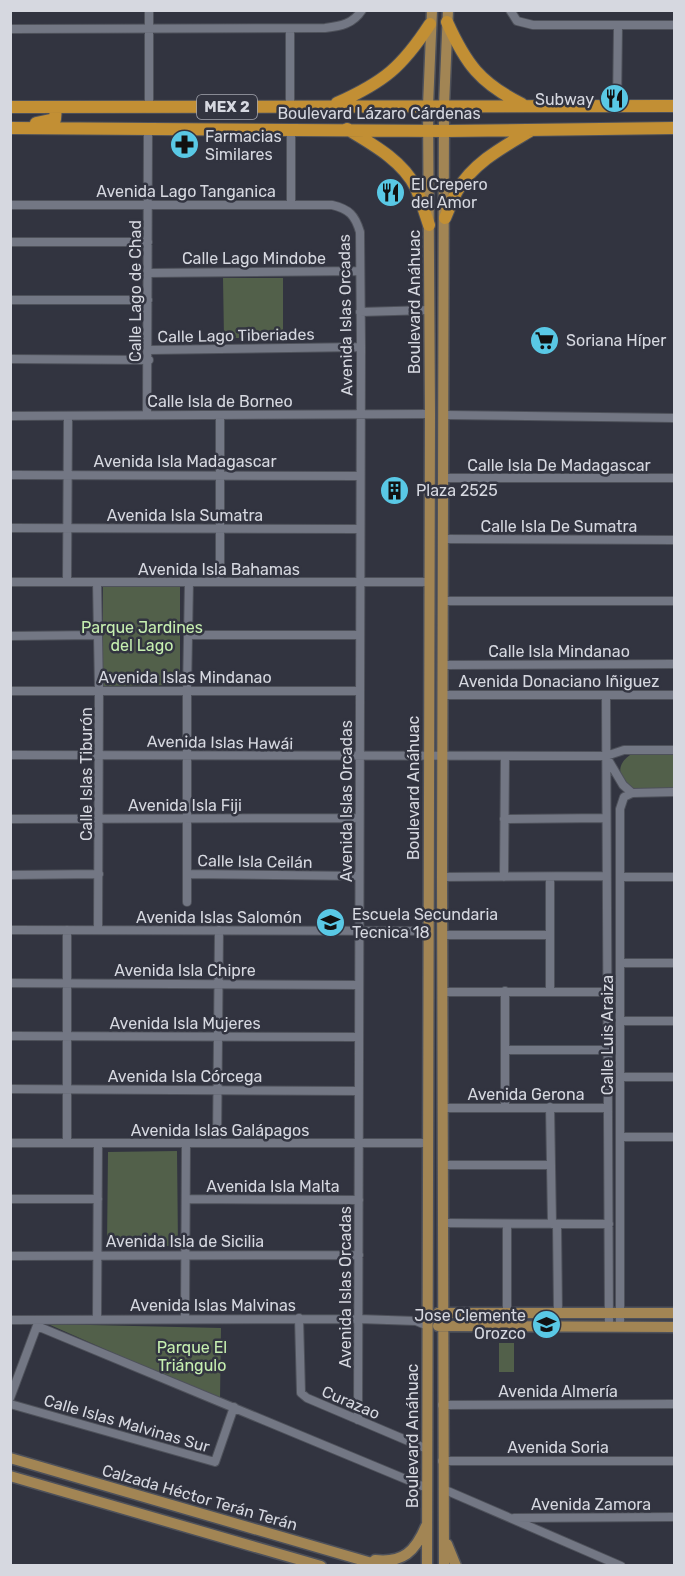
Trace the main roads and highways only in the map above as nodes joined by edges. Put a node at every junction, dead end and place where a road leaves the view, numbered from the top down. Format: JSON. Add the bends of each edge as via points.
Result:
{"nodes":[{"id":1,"x":432,"y":10,"type":"edge"},
{"id":2,"x":447,"y":16,"type":"edge"},
{"id":3,"x":430,"y":24,"type":"junction"},
{"id":4,"x":333,"y":105,"type":"junction"},
{"id":5,"x":428,"y":106,"type":"junction"},
{"id":6,"x":444,"y":106,"type":"junction"},
{"id":7,"x":526,"y":106,"type":"junction"},
{"id":8,"x":675,"y":106,"type":"edge"},
{"id":9,"x":10,"y":107,"type":"edge"},
{"id":10,"x":56,"y":107,"type":"junction"},
{"id":11,"x":10,"y":127,"type":"edge"},
{"id":12,"x":675,"y":128,"type":"edge"},
{"id":13,"x":346,"y":129,"type":"junction"},
{"id":14,"x":429,"y":130,"type":"junction"},
{"id":15,"x":531,"y":130,"type":"junction"},
{"id":16,"x":445,"y":131,"type":"junction"},
{"id":17,"x":445,"y":218,"type":"junction"},
{"id":18,"x":429,"y":225,"type":"junction"},
{"id":19,"x":428,"y":1313,"type":"junction"},
{"id":20,"x":444,"y":1313,"type":"junction"},
{"id":21,"x":675,"y":1313,"type":"edge"},
{"id":22,"x":428,"y":1326,"type":"junction"},
{"id":23,"x":444,"y":1326,"type":"junction"},
{"id":24,"x":675,"y":1327,"type":"edge"},
{"id":25,"x":10,"y":1458,"type":"edge"},
{"id":26,"x":10,"y":1476,"type":"edge"},
{"id":27,"x":427,"y":1523,"type":"junction"},
{"id":28,"x":444,"y":1534,"type":"junction"},
{"id":29,"x":358,"y":1558,"type":"junction"},
{"id":30,"x":305,"y":1563,"type":"edge"},
{"id":31,"x":321,"y":1566,"type":"edge"},
{"id":32,"x":382,"y":1566,"type":"edge"},
{"id":33,"x":427,"y":1566,"type":"edge"},
{"id":34,"x":444,"y":1566,"type":"edge"},
{"id":35,"x":456,"y":1566,"type":"edge"}],
"edges":[{"from":1,"to":3,"type":"main road","name":"Boulevard Anáhuac"},
{"from":2,"to":6,"type":"main road","name":"Boulevard Anáhuac"},
{"from":2,"to":7,"type":"highway","via":[[462,54],[482,78]]},
{"from":3,"to":4,"type":"highway","via":[[401,63],[379,82]]},
{"from":3,"to":5,"type":"main road","name":"Boulevard Anáhuac"},
{"from":4,"to":5,"type":"highway","name":"Boulevard Lázaro Cárdenas","number":"MEX 2"},
{"from":4,"to":10,"type":"highway","name":"Boulevard Lázaro Cárdenas","number":"MEX 2"},
{"from":5,"to":6,"type":"highway","name":"Boulevard Lázaro Cárdenas","number":"MEX 2"},
{"from":5,"to":14,"type":"main road","name":"Boulevard Anáhuac"},
{"from":6,"to":7,"type":"highway","name":"Boulevard Lázaro Cárdenas","number":"MEX 2"},
{"from":6,"to":16,"type":"main road","name":"Boulevard Anáhuac"},
{"from":7,"to":8,"type":"highway","name":"Boulevard Lázaro Cárdenas","number":"MEX 2"},
{"from":9,"to":10,"type":"highway","name":"Boulevard Lázaro Cárdenas","number":"MEX 2"},
{"from":10,"to":11,"type":"highway","via":[[53,120]]},
{"from":11,"to":13,"type":"highway","name":"Boulevard Lázaro Cárdenas","number":"MEX 2"},
{"from":12,"to":15,"type":"highway","name":"Boulevard Lázaro Cárdenas","number":"MEX 2"},
{"from":13,"to":14,"type":"highway","name":"Boulevard Lázaro Cárdenas","number":"MEX 2"},
{"from":13,"to":18,"type":"highway","via":[[376,147],[409,177]]},
{"from":14,"to":16,"type":"highway","name":"Boulevard Lázaro Cárdenas","number":"MEX 2"},
{"from":14,"to":18,"type":"main road","name":"Boulevard Anáhuac"},
{"from":15,"to":16,"type":"highway","name":"Boulevard Lázaro Cárdenas","number":"MEX 2"},
{"from":15,"to":17,"type":"highway","via":[[476,168],[458,190]]},
{"from":16,"to":17,"type":"main road","name":"Boulevard Anáhuac"},
{"from":17,"to":20,"type":"main road","name":"Boulevard Anáhuac"},
{"from":18,"to":19,"type":"main road","name":"Boulevard Anáhuac"},
{"from":19,"to":20,"type":"main road"},
{"from":19,"to":22,"type":"main road","name":"Boulevard Anáhuac"},
{"from":20,"to":21,"type":"main road"},
{"from":20,"to":23,"type":"main road","name":"Boulevard Anáhuac"},
{"from":22,"to":23,"type":"main road"},
{"from":22,"to":27,"type":"main road","name":"Boulevard Anáhuac"},
{"from":23,"to":24,"type":"main road"},
{"from":23,"to":28,"type":"main road","name":"Boulevard Anáhuac"},
{"from":25,"to":29,"type":"main road","name":"Calzada Héctor Terán Terán"},
{"from":26,"to":30,"type":"main road","name":"Calzada Héctor Terán Terán"},
{"from":27,"to":29,"type":"main road","via":[[417,1543],[399,1559]]},
{"from":27,"to":33,"type":"main road","name":"Boulevard Anáhuac"},
{"from":28,"to":34,"type":"main road","name":"Boulevard Anáhuac"},
{"from":28,"to":35,"type":"main road"},
{"from":29,"to":32,"type":"main road","name":"Calzada Héctor Terán Terán"},
{"from":30,"to":31,"type":"main road","name":"Calzada Héctor Terán Terán"}]}
